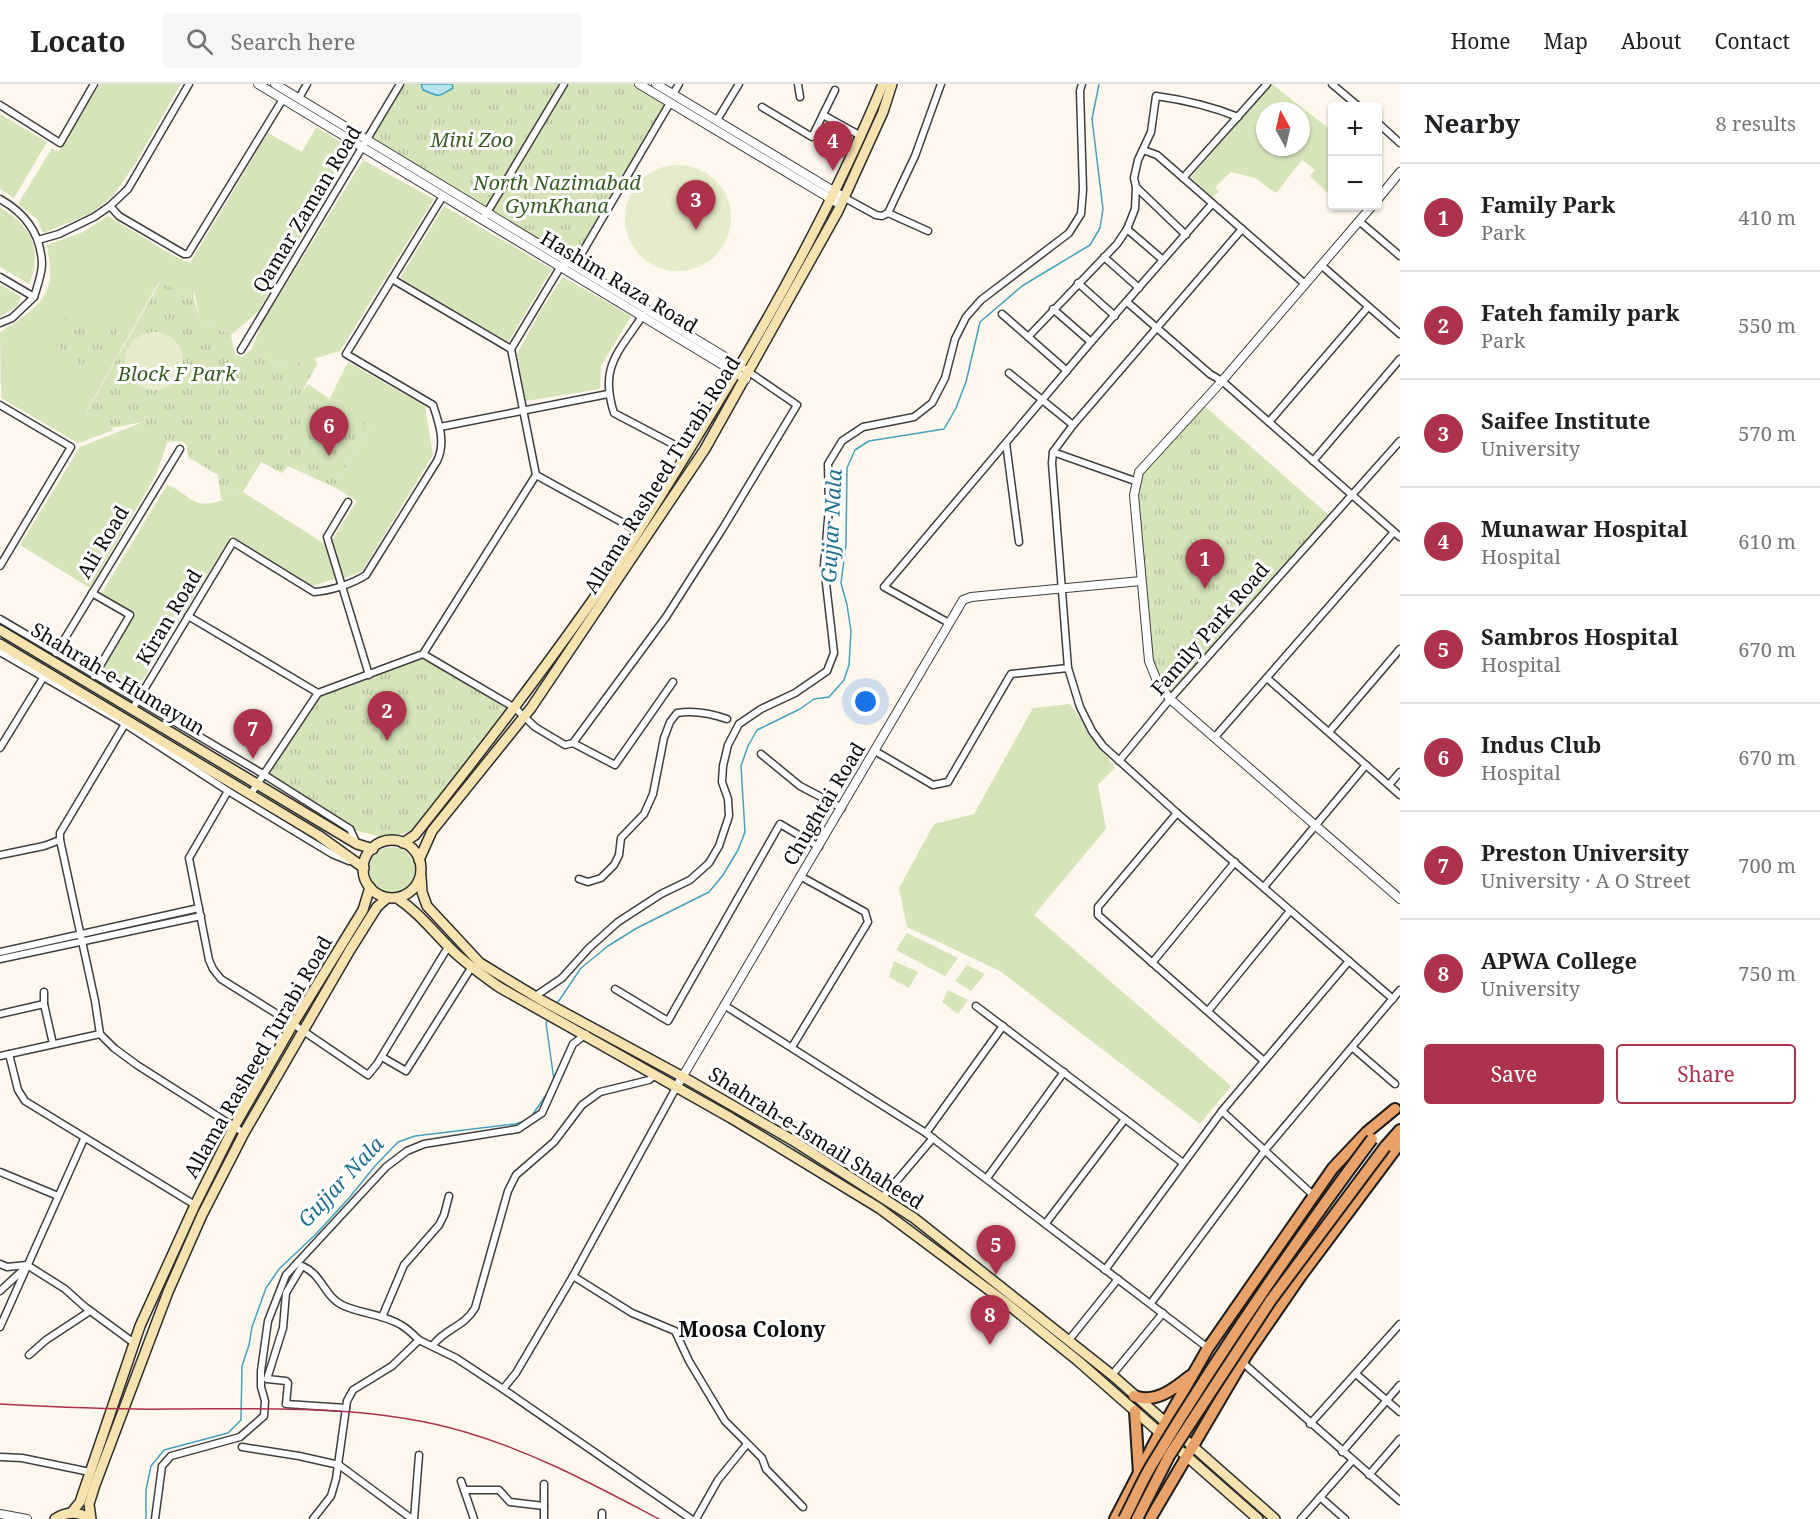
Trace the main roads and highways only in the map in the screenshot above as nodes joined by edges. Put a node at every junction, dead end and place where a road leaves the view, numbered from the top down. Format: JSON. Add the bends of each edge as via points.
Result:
{"nodes":[{"id":1,"x":883,"y":84,"type":"edge"},
{"id":2,"x":892,"y":84,"type":"edge"},
{"id":3,"x":0,"y":630,"type":"edge"},
{"id":4,"x":0,"y":644,"type":"edge"},
{"id":5,"x":403,"y":843,"type":"junction"},
{"id":6,"x":373,"y":849,"type":"junction"},
{"id":7,"x":419,"y":860,"type":"junction"},
{"id":8,"x":360,"y":866,"type":"junction"},
{"id":9,"x":421,"y":876,"type":"junction"},
{"id":10,"x":370,"y":887,"type":"junction"},
{"id":11,"x":392,"y":898,"type":"junction"},
{"id":12,"x":534,"y":1000,"type":"junction"},
{"id":13,"x":579,"y":1025,"type":"junction"},
{"id":14,"x":1397,"y":1105,"type":"edge"},
{"id":15,"x":1400,"y":1130,"type":"edge"},
{"id":16,"x":1400,"y":1143,"type":"edge"},
{"id":17,"x":206,"y":1183,"type":"junction"},
{"id":18,"x":216,"y":1187,"type":"junction"},
{"id":19,"x":190,"y":1229,"type":"junction"},
{"id":20,"x":1193,"y":1374,"type":"junction"},
{"id":21,"x":1134,"y":1396,"type":"junction"},
{"id":22,"x":1135,"y":1411,"type":"junction"},
{"id":23,"x":1166,"y":1423,"type":"junction"},
{"id":24,"x":1159,"y":1434,"type":"junction"},
{"id":25,"x":1193,"y":1446,"type":"junction"},
{"id":26,"x":1186,"y":1458,"type":"junction"},
{"id":27,"x":1139,"y":1474,"type":"junction"},
{"id":28,"x":71,"y":1513,"type":"junction"},
{"id":29,"x":1151,"y":1516,"type":"edge"},
{"id":30,"x":55,"y":1519,"type":"edge"},
{"id":31,"x":90,"y":1519,"type":"edge"},
{"id":32,"x":1115,"y":1519,"type":"edge"},
{"id":33,"x":1124,"y":1519,"type":"edge"},
{"id":34,"x":1137,"y":1519,"type":"edge"},
{"id":35,"x":1258,"y":1519,"type":"edge"},
{"id":36,"x":1275,"y":1519,"type":"edge"}],
"edges":[{"from":1,"to":5,"type":"main road","name":"Allama Rasheed Turabi Road","via":[[834,196],[688,452],[607,579],[515,708],[414,835]]},
{"from":2,"to":7,"type":"main road","name":"Allama Rasheed Turabi Road","via":[[843,202],[705,449],[525,716],[432,831]]},
{"from":3,"to":6,"type":"main road","name":"Shahrah-e-Humayun","via":[[260,779],[357,844]]},
{"from":4,"to":8,"type":"main road","name":"Shahrah-e-Humayun","via":[[318,835]]},
{"from":5,"to":6,"type":"main road","via":[[387,841]]},
{"from":5,"to":7,"type":"main road"},
{"from":6,"to":8,"type":"main road"},
{"from":7,"to":9,"type":"main road"},
{"from":8,"to":10,"type":"main road"},
{"from":9,"to":11,"type":"main road","via":[[413,890]]},
{"from":9,"to":12,"type":"main road","name":"Shahrah-e-Ismail Shaheed","via":[[427,906],[440,922],[480,963]]},
{"from":10,"to":11,"type":"main road","via":[[379,895]]},
{"from":10,"to":17,"type":"main road","name":"Allama Rasheed Turabi Road","via":[[363,910],[293,1024]]},
{"from":11,"to":12,"type":"main road","name":"Shahrah-e-Ismail Shaheed","via":[[414,909],[471,968]]},
{"from":11,"to":18,"type":"main road","name":"Allama Rasheed Turabi Road","via":[[377,907]]},
{"from":12,"to":13,"type":"main road","name":"Shahrah-e-Ismail Shaheed"},
{"from":12,"to":13,"type":"main road","name":"Shahrah-e-Ismail Shaheed"},
{"from":13,"to":21,"type":"main road","name":"Shahrah-e-Ismail Shaheed","via":[[683,1077],[884,1197],[1069,1340]]},
{"from":13,"to":22,"type":"main road","name":"Shahrah-e-Ismail Shaheed","via":[[586,1034],[879,1208],[1005,1302]]},
{"from":14,"to":20,"type":"highway","via":[[1333,1168]]},
{"from":14,"to":33,"type":"highway","bridge":true,"via":[[1256,1301],[1150,1468]]},
{"from":15,"to":34,"type":"highway","bridge":true,"via":[[1271,1300],[1170,1456]]},
{"from":16,"to":25,"type":"highway","via":[[1300,1277],[1242,1362]]},
{"from":17,"to":18,"type":"main road"},
{"from":17,"to":19,"type":"main road","name":"Allama Rasheed Turabi Road","via":[[195,1205]]},
{"from":18,"to":19,"type":"main road","name":"Allama Rasheed Turabi Road"},
{"from":19,"to":28,"type":"main road","name":"Allama Rasheed Turabi Road","via":[[134,1343],[80,1502]]},
{"from":19,"to":31,"type":"main road","name":"Allama Rasheed Turabi Road","via":[[95,1485],[89,1504]]},
{"from":20,"to":21,"type":"highway","via":[[1162,1395],[1146,1399]]},
{"from":20,"to":23,"type":"highway"},
{"from":21,"to":23,"type":"main road","name":"Shahrah-e-Ismail Shaheed"},
{"from":22,"to":24,"type":"main road","name":"Shahrah-e-Ismail Shaheed"},
{"from":22,"to":27,"type":"highway"},
{"from":23,"to":24,"type":"highway"},
{"from":23,"to":25,"type":"main road","name":"Shahrah-e-Ismail Shaheed"},
{"from":24,"to":26,"type":"main road","name":"Shahrah-e-Ismail Shaheed"},
{"from":24,"to":27,"type":"highway"},
{"from":25,"to":26,"type":"highway"},
{"from":25,"to":36,"type":"main road","name":"Shahrah-e-Ismail Shaheed"},
{"from":26,"to":29,"type":"highway"},
{"from":26,"to":35,"type":"main road","name":"Shahrah-e-Ismail Shaheed"},
{"from":27,"to":32,"type":"highway"},
{"from":28,"to":30,"type":"main road"},
{"from":28,"to":31,"type":"main road"}]}
